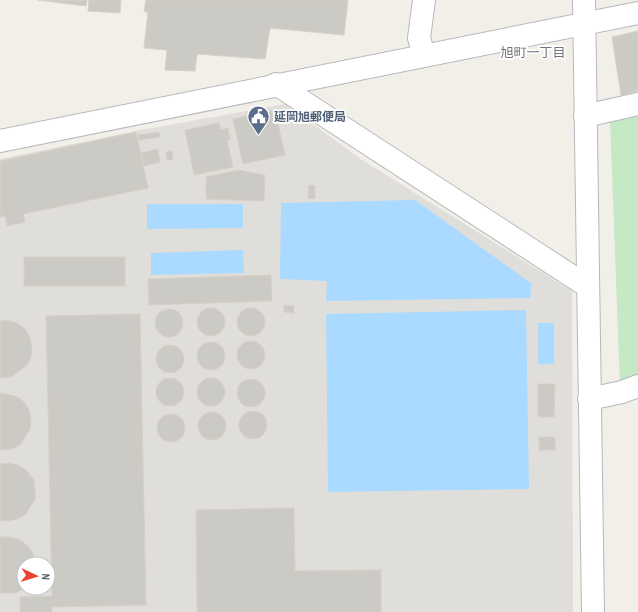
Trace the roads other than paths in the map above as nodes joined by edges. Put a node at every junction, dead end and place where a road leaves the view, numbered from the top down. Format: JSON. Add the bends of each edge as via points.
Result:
{"nodes":[{"id":1,"x":424,"y":0,"type":"edge"},
{"id":2,"x":584,"y":0,"type":"edge"},
{"id":3,"x":638,"y":13,"type":"edge"},
{"id":4,"x":584,"y":24,"type":"junction"},
{"id":5,"x":424,"y":55,"type":"junction"},
{"id":6,"x":276,"y":84,"type":"junction"},
{"id":7,"x":638,"y":104,"type":"edge"},
{"id":8,"x":585,"y":116,"type":"junction"},
{"id":9,"x":0,"y":141,"type":"edge"},
{"id":10,"x":587,"y":286,"type":"junction"},
{"id":11,"x":638,"y":386,"type":"edge"},
{"id":12,"x":589,"y":399,"type":"junction"},
{"id":13,"x":593,"y":612,"type":"edge"}],
"edges":[{"from":1,"to":5,"type":"street","via":[[419,38]]},
{"from":2,"to":4,"type":"street"},
{"from":3,"to":4,"type":"street"},
{"from":4,"to":5,"type":"street"},
{"from":4,"to":8,"type":"street"},
{"from":5,"to":6,"type":"street"},
{"from":6,"to":9,"type":"street"},
{"from":6,"to":10,"type":"street"},
{"from":7,"to":8,"type":"street"},
{"from":8,"to":10,"type":"street"},
{"from":10,"to":12,"type":"street"},
{"from":11,"to":12,"type":"street"},
{"from":12,"to":13,"type":"street"}]}
